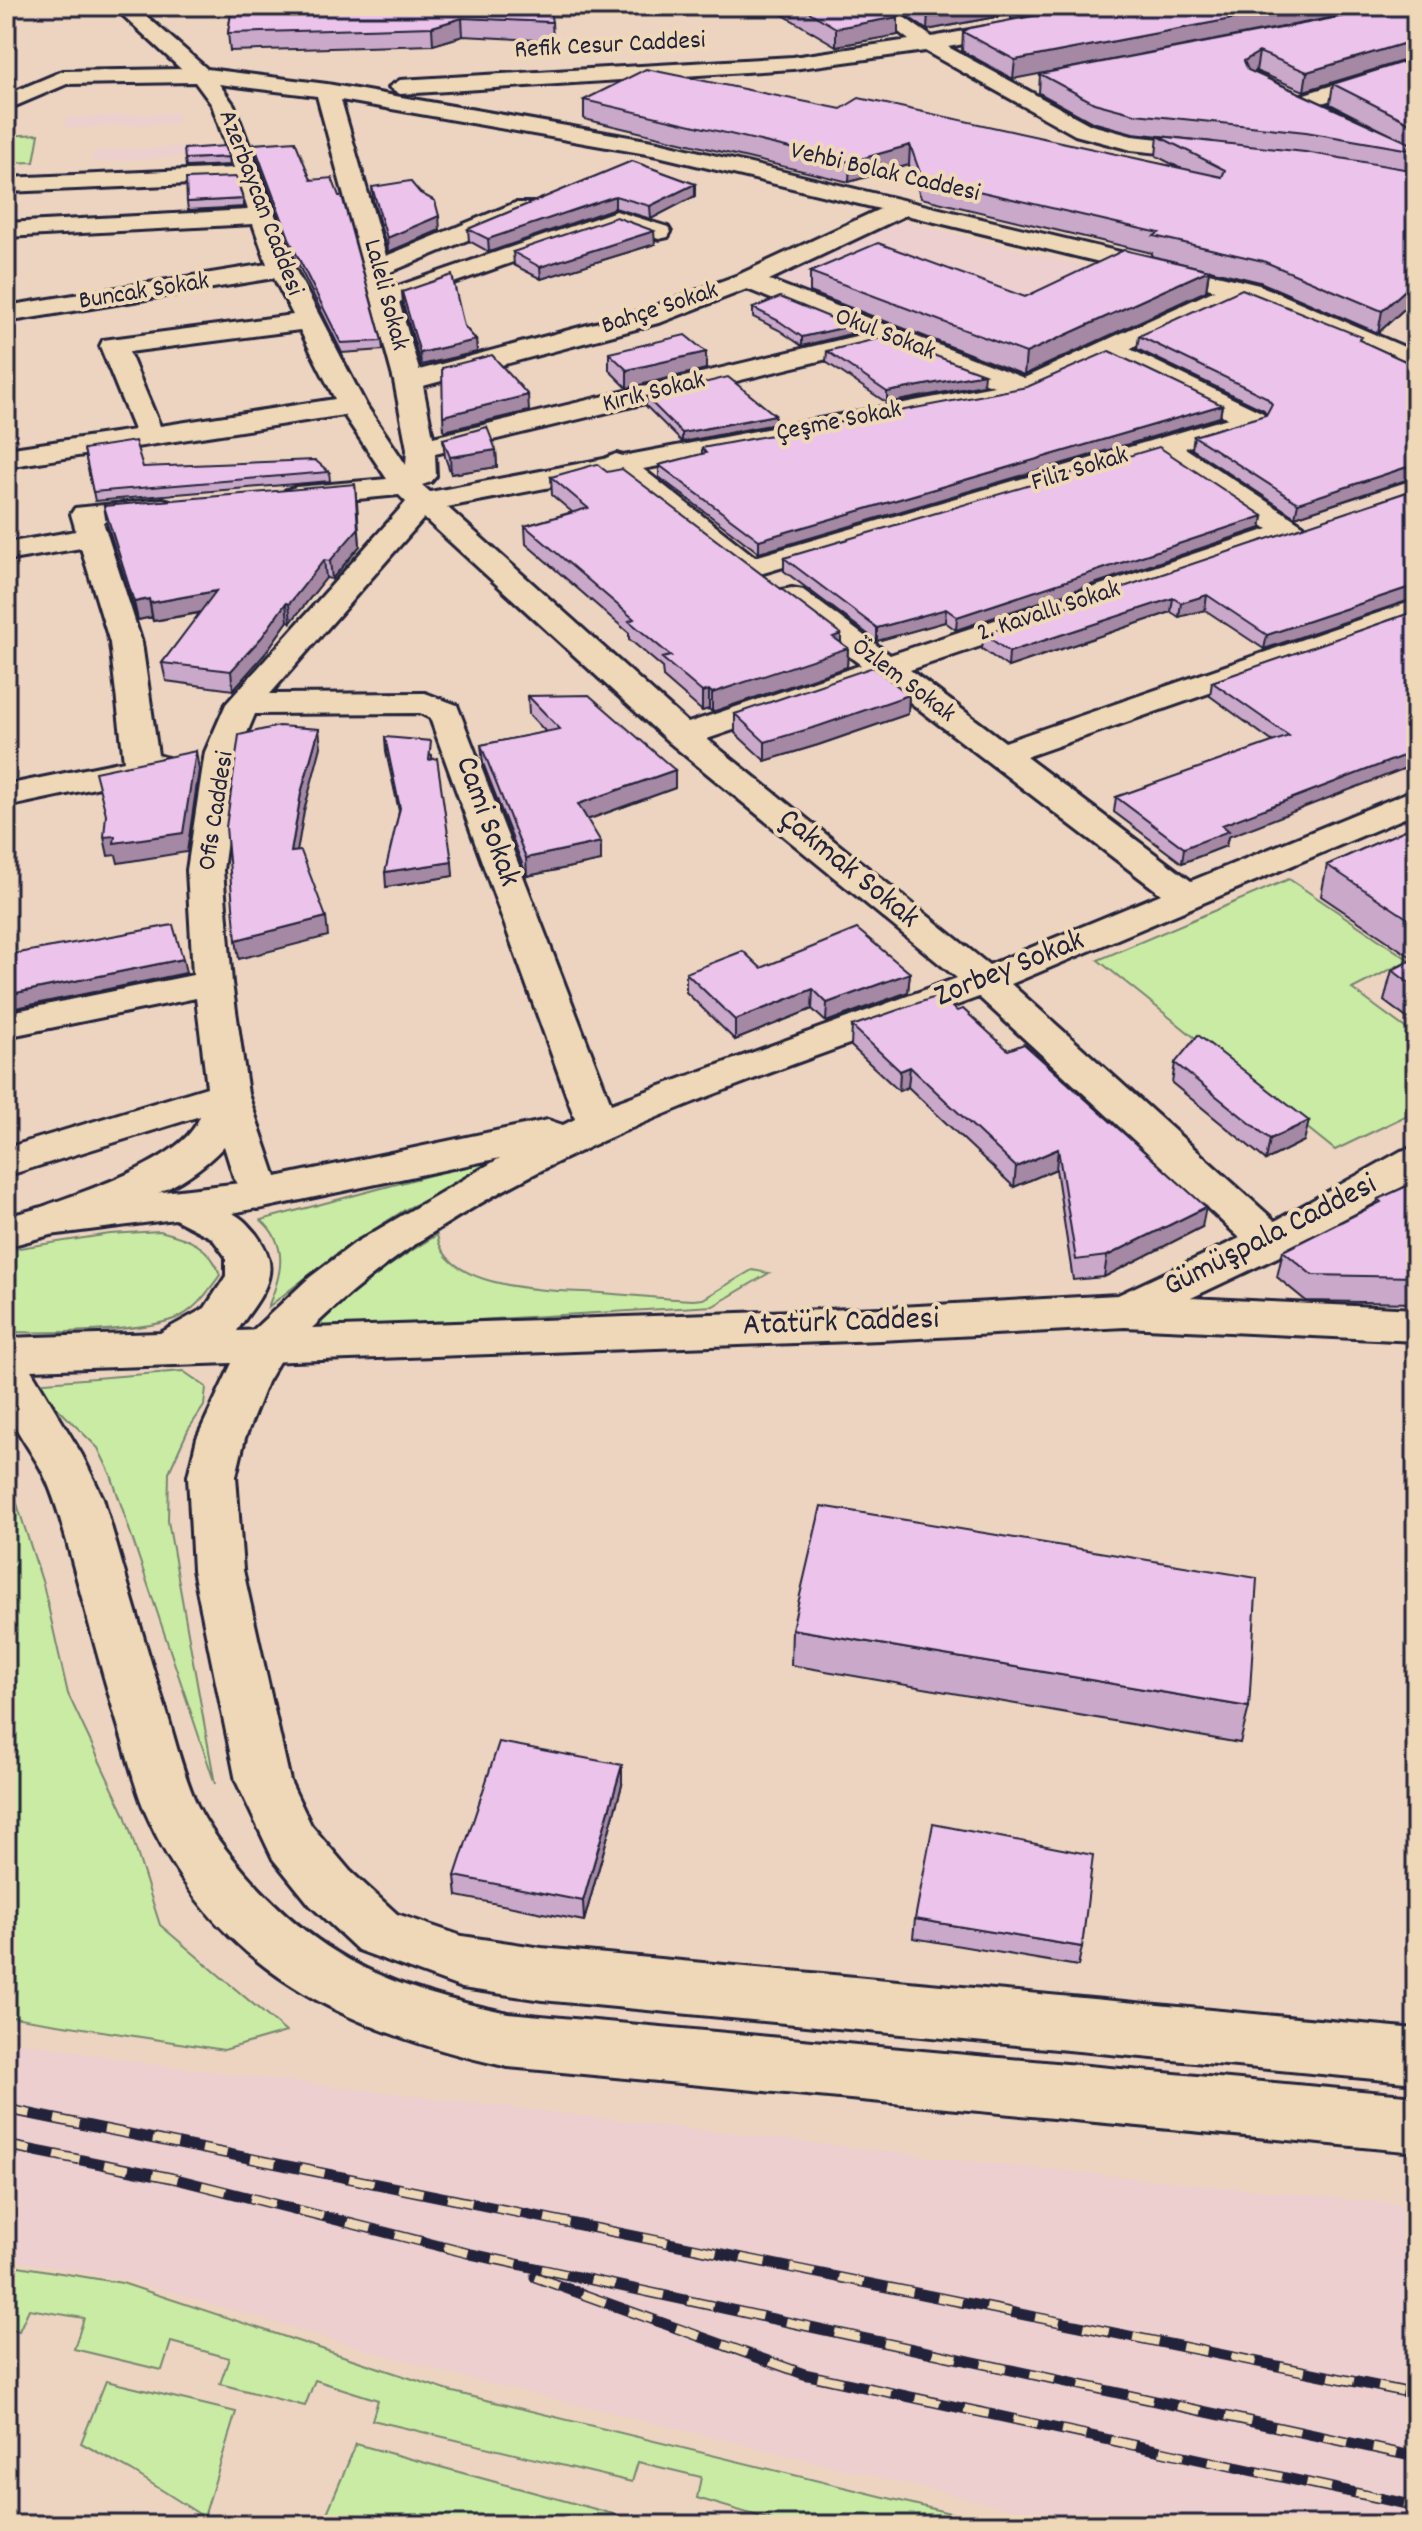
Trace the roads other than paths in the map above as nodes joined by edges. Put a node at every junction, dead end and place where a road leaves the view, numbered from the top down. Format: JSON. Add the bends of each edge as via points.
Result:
{"nodes":[{"id":1,"x":123,"y":6,"type":"edge"},
{"id":2,"x":875,"y":6,"type":"edge"},
{"id":3,"x":1132,"y":6,"type":"edge"},
{"id":4,"x":928,"y":44,"type":"junction"},
{"id":5,"x":1416,"y":66,"type":"edge"},
{"id":6,"x":615,"y":74,"type":"junction"},
{"id":7,"x":201,"y":75,"type":"junction"},
{"id":8,"x":63,"y":78,"type":"junction"},
{"id":9,"x":6,"y":79,"type":"edge"},
{"id":10,"x":1040,"y":83,"type":"edge"},
{"id":11,"x":1010,"y":89,"type":"junction"},
{"id":12,"x":327,"y":91,"type":"junction"},
{"id":13,"x":1279,"y":92,"type":"edge"},
{"id":14,"x":1303,"y":102,"type":"junction"},
{"id":15,"x":6,"y":103,"type":"edge"},
{"id":16,"x":223,"y":105,"type":"junction"},
{"id":17,"x":539,"y":128,"type":"junction"},
{"id":18,"x":658,"y":149,"type":"junction"},
{"id":19,"x":1242,"y":155,"type":"edge"},
{"id":20,"x":1416,"y":160,"type":"edge"},
{"id":21,"x":618,"y":167,"type":"edge"},
{"id":22,"x":249,"y":174,"type":"junction"},
{"id":23,"x":6,"y":185,"type":"edge"},
{"id":24,"x":552,"y":197,"type":"edge"},
{"id":25,"x":577,"y":205,"type":"edge"},
{"id":26,"x":902,"y":208,"type":"junction"},
{"id":27,"x":264,"y":216,"type":"junction"},
{"id":28,"x":616,"y":218,"type":"junction"},
{"id":29,"x":6,"y":230,"type":"edge"},
{"id":30,"x":659,"y":232,"type":"dead end"},
{"id":31,"x":378,"y":268,"type":"junction"},
{"id":32,"x":282,"y":269,"type":"junction"},
{"id":33,"x":747,"y":280,"type":"junction"},
{"id":34,"x":1240,"y":288,"type":"junction"},
{"id":35,"x":384,"y":299,"type":"junction"},
{"id":36,"x":6,"y":314,"type":"edge"},
{"id":37,"x":308,"y":321,"type":"junction"},
{"id":38,"x":1387,"y":321,"type":"edge"},
{"id":39,"x":887,"y":337,"type":"junction"},
{"id":40,"x":1107,"y":349,"type":"junction"},
{"id":41,"x":1416,"y":362,"type":"edge"},
{"id":42,"x":408,"y":381,"type":"junction"},
{"id":43,"x":1025,"y":388,"type":"junction"},
{"id":44,"x":352,"y":405,"type":"junction"},
{"id":45,"x":150,"y":435,"type":"junction"},
{"id":46,"x":1162,"y":446,"type":"junction"},
{"id":47,"x":421,"y":449,"type":"junction"},
{"id":48,"x":6,"y":458,"type":"edge"},
{"id":49,"x":616,"y":463,"type":"junction"},
{"id":50,"x":414,"y":494,"type":"junction"},
{"id":51,"x":269,"y":498,"type":"edge"},
{"id":52,"x":193,"y":505,"type":"edge"},
{"id":53,"x":89,"y":525,"type":"junction"},
{"id":54,"x":6,"y":552,"type":"edge"},
{"id":55,"x":753,"y":567,"type":"junction"},
{"id":56,"x":1416,"y":610,"type":"edge"},
{"id":57,"x":885,"y":667,"type":"junction"},
{"id":58,"x":243,"y":704,"type":"junction"},
{"id":59,"x":682,"y":736,"type":"junction"},
{"id":60,"x":222,"y":752,"type":"junction"},
{"id":61,"x":1000,"y":755,"type":"junction"},
{"id":62,"x":142,"y":767,"type":"junction"},
{"id":63,"x":6,"y":796,"type":"edge"},
{"id":64,"x":1416,"y":800,"type":"edge"},
{"id":65,"x":1189,"y":897,"type":"junction"},
{"id":66,"x":985,"y":981,"type":"junction"},
{"id":67,"x":213,"y":983,"type":"junction"},
{"id":68,"x":6,"y":1025,"type":"edge"},
{"id":69,"x":228,"y":1094,"type":"junction"},
{"id":70,"x":598,"y":1124,"type":"junction"},
{"id":71,"x":6,"y":1162,"type":"edge"},
{"id":72,"x":1413,"y":1165,"type":"edge"},
{"id":73,"x":257,"y":1186,"type":"junction"},
{"id":74,"x":182,"y":1205,"type":"junction"},
{"id":75,"x":50,"y":1220,"type":"junction"},
{"id":76,"x":6,"y":1231,"type":"edge"},
{"id":77,"x":1271,"y":1242,"type":"junction"},
{"id":78,"x":1125,"y":1311,"type":"junction"},
{"id":79,"x":1416,"y":1325,"type":"edge"},
{"id":80,"x":265,"y":1346,"type":"junction"},
{"id":81,"x":168,"y":1349,"type":"junction"},
{"id":82,"x":6,"y":1354,"type":"edge"},
{"id":83,"x":6,"y":1367,"type":"edge"},
{"id":84,"x":1416,"y":2056,"type":"edge"},
{"id":85,"x":1416,"y":2124,"type":"edge"}],
"edges":[{"from":1,"to":7,"type":"street","name":"Azerbaycan Caddesi"},
{"from":2,"to":4,"type":"street"},
{"from":3,"to":4,"type":"street","name":"Refik Cesur Caddesi"},
{"from":4,"to":6,"type":"street","name":"Refik Cesur Caddesi","via":[[793,63]]},
{"from":4,"to":11,"type":"street"},
{"from":5,"to":14,"type":"street"},
{"from":6,"to":12,"type":"street","name":"Refik Cesur Caddesi"},
{"from":6,"to":17,"type":"street"},
{"from":7,"to":8,"type":"street"},
{"from":7,"to":12,"type":"street"},
{"from":7,"to":16,"type":"street","name":"Azerbaycan Caddesi"},
{"from":8,"to":9,"type":"street"},
{"from":8,"to":15,"type":"street"},
{"from":10,"to":11,"type":"street"},
{"from":11,"to":19,"type":"street","via":[[1083,130],[1131,143]]},
{"from":12,"to":16,"type":"street"},
{"from":12,"to":17,"type":"street","name":"Vehbi Bolak Caddesi"},
{"from":12,"to":31,"type":"street","name":"Laleli Sokak"},
{"from":13,"to":14,"type":"street"},
{"from":14,"to":20,"type":"street"},
{"from":16,"to":22,"type":"street","name":"Azerbaycan Caddesi"},
{"from":17,"to":18,"type":"street","name":"Vehbi Bolak Caddesi"},
{"from":18,"to":21,"type":"street"},
{"from":18,"to":26,"type":"street","name":"Vehbi Bolak Caddesi"},
{"from":22,"to":23,"type":"street"},
{"from":22,"to":27,"type":"street","name":"Azerbaycan Caddesi"},
{"from":24,"to":31,"type":"street"},
{"from":25,"to":28,"type":"street"},
{"from":26,"to":33,"type":"street","name":"Bahçe Sokak"},
{"from":26,"to":34,"type":"street","name":"Vehbi Bolak Caddesi"},
{"from":27,"to":29,"type":"street"},
{"from":27,"to":32,"type":"street","name":"Azerbaycan Caddesi"},
{"from":28,"to":30,"type":"street"},
{"from":28,"to":35,"type":"street"},
{"from":31,"to":35,"type":"street","name":"Laleli Sokak"},
{"from":32,"to":36,"type":"street","name":"Buncak Sokak"},
{"from":32,"to":37,"type":"street","name":"Azerbaycan Caddesi"},
{"from":33,"to":39,"type":"street","name":"Okul Sokak"},
{"from":33,"to":42,"type":"street","name":"Bahçe Sokak","via":[[653,316]]},
{"from":34,"to":38,"type":"street"},
{"from":34,"to":40,"type":"street","name":"Çeşme Sokak"},
{"from":34,"to":41,"type":"street","name":"Vehbi Bolak Caddesi"},
{"from":35,"to":42,"type":"street","name":"Laleli Sokak"},
{"from":37,"to":44,"type":"street","name":"Azerbaycan Caddesi"},
{"from":37,"to":45,"type":"street","via":[[113,346]]},
{"from":39,"to":43,"type":"street","name":"Okul Sokak"},
{"from":39,"to":47,"type":"street","name":"Kırık Sokak"},
{"from":40,"to":43,"type":"street","name":"Çeşme Sokak"},
{"from":40,"to":46,"type":"street","name":"Filiz Sokak","via":[[1253,419]]},
{"from":42,"to":47,"type":"street","name":"Laleli Sokak"},
{"from":43,"to":49,"type":"street","name":"Çeşme Sokak"},
{"from":44,"to":45,"type":"street"},
{"from":44,"to":50,"type":"street","name":"Azerbaycan Caddesi"},
{"from":45,"to":48,"type":"street"},
{"from":46,"to":55,"type":"street","name":"Filiz Sokak"},
{"from":46,"to":57,"type":"street","name":"2. Kavallı Sokak","via":[[1306,526]]},
{"from":47,"to":50,"type":"street","name":"Laleli Sokak"},
{"from":49,"to":50,"type":"street","name":"Çeşme Sokak"},
{"from":49,"to":55,"type":"street","name":"Özlem Sokak"},
{"from":50,"to":51,"type":"street","name":"Çeşme Sokak"},
{"from":50,"to":58,"type":"street","name":"Ofis Caddesi"},
{"from":50,"to":59,"type":"street","name":"Çakmak Sokak"},
{"from":52,"to":53,"type":"street"},
{"from":53,"to":54,"type":"street"},
{"from":53,"to":62,"type":"street","via":[[126,643]]},
{"from":55,"to":57,"type":"street","name":"Özlem Sokak"},
{"from":56,"to":61,"type":"street"},
{"from":57,"to":59,"type":"street","name":"2. Kavallı Sokak"},
{"from":57,"to":61,"type":"street","name":"Özlem Sokak"},
{"from":58,"to":60,"type":"street","name":"Ofis Caddesi"},
{"from":58,"to":70,"type":"street","name":"Cami Sokak","via":[[425,703],[445,712]]},
{"from":59,"to":66,"type":"street","name":"Çakmak Sokak"},
{"from":60,"to":62,"type":"street"},
{"from":60,"to":67,"type":"street","name":"Ofis Caddesi","via":[[205,870]]},
{"from":61,"to":65,"type":"street","name":"Özlem Sokak"},
{"from":62,"to":63,"type":"street"},
{"from":64,"to":65,"type":"street","name":"Zorbey Sokak"},
{"from":65,"to":66,"type":"street","name":"Zorbey Sokak"},
{"from":66,"to":70,"type":"street","name":"Zorbey Sokak"},
{"from":66,"to":77,"type":"street","name":"Çakmak Sokak"},
{"from":67,"to":68,"type":"street"},
{"from":67,"to":69,"type":"street","name":"Ofis Caddesi"},
{"from":69,"to":71,"type":"street"},
{"from":69,"to":73,"type":"street","name":"Ofis Caddesi"},
{"from":69,"to":75,"type":"street","name":"Ofis Caddesi","via":[[217,1128],[183,1163],[161,1177]]},
{"from":70,"to":73,"type":"street"},
{"from":70,"to":80,"type":"street","via":[[475,1189],[370,1254]]},
{"from":72,"to":77,"type":"street","name":"Gümüşpala Caddesi"},
{"from":73,"to":74,"type":"street"},
{"from":74,"to":75,"type":"street"},
{"from":74,"to":81,"type":"street","via":[[227,1228],[248,1255],[248,1277],[221,1319]]},
{"from":75,"to":76,"type":"street"},
{"from":77,"to":78,"type":"street","name":"Gümüşpala Caddesi"},
{"from":78,"to":79,"type":"street","name":"Atatürk Caddesi"},
{"from":78,"to":80,"type":"street","name":"Atatürk Caddesi"},
{"from":80,"to":81,"type":"street","name":"Atatürk Caddesi"},
{"from":80,"to":84,"type":"street","via":[[221,1438],[212,1476],[218,1570],[263,1781],[292,1842],[330,1888],[378,1932],[462,1962],[542,1974]]},
{"from":81,"to":82,"type":"street","name":"Atatürk Caddesi"},
{"from":83,"to":85,"type":"street","via":[[79,1498],[157,1764],[182,1831],[265,1934],[342,1989],[441,2027],[508,2040]]}]}
